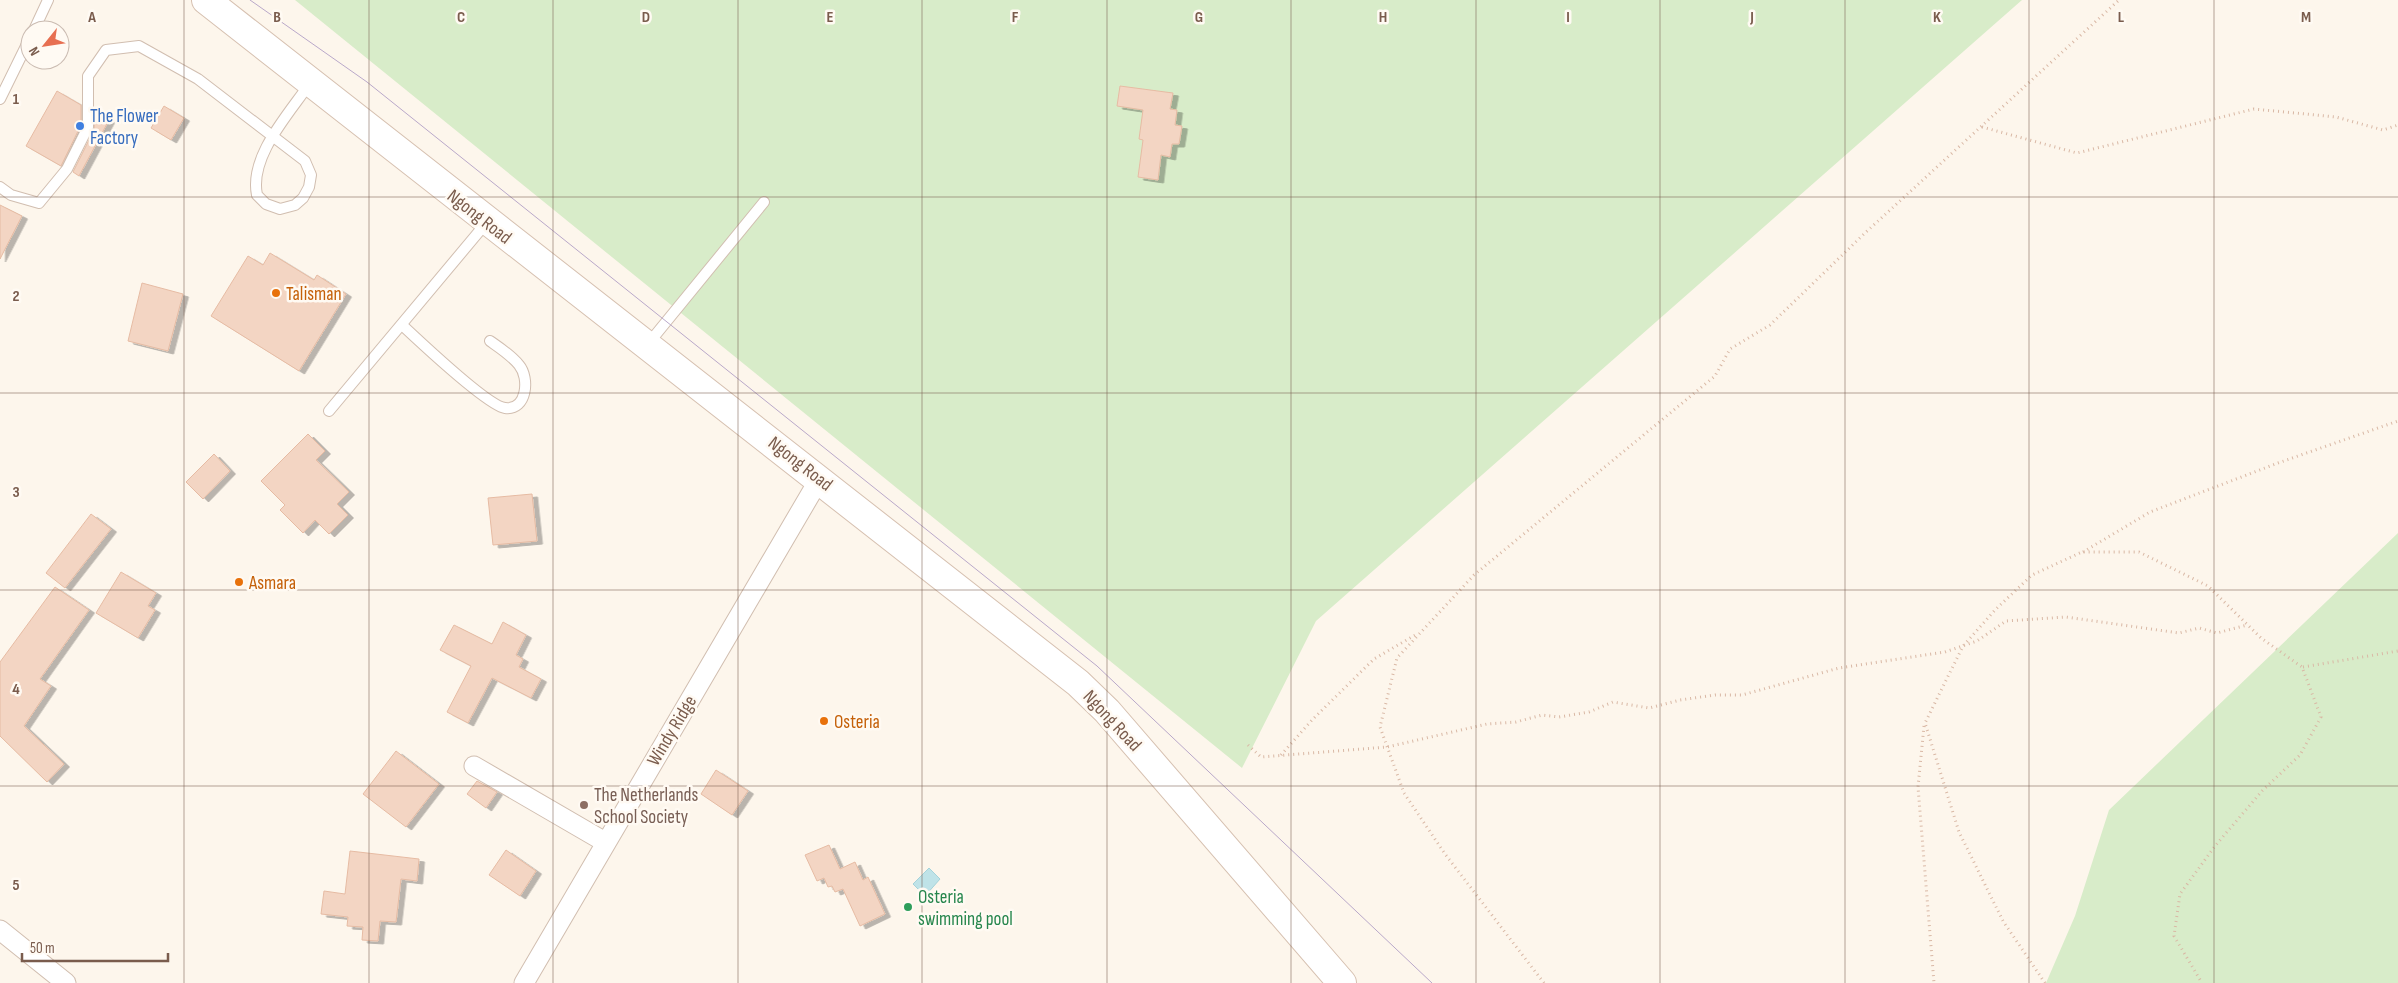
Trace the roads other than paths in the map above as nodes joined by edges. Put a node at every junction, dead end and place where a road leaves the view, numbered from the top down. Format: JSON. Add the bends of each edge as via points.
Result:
{"nodes":[{"id":1,"x":48,"y":0,"type":"edge"},
{"id":2,"x":206,"y":0,"type":"edge"},
{"id":3,"x":39,"y":20,"type":"edge"},
{"id":4,"x":20,"y":58,"type":"edge"},
{"id":5,"x":310,"y":82,"type":"junction"},
{"id":6,"x":0,"y":99,"type":"edge"},
{"id":7,"x":274,"y":136,"type":"junction"},
{"id":8,"x":0,"y":187,"type":"edge"},
{"id":9,"x":764,"y":202,"type":"dead end"},
{"id":10,"x":488,"y":221,"type":"junction"},
{"id":11,"x":402,"y":325,"type":"junction"},
{"id":12,"x":490,"y":340,"type":"dead end"},
{"id":13,"x":647,"y":344,"type":"junction"},
{"id":14,"x":330,"y":411,"type":"dead end"},
{"id":15,"x":820,"y":478,"type":"junction"},
{"id":16,"x":474,"y":766,"type":"dead end"},
{"id":17,"x":605,"y":842,"type":"junction"},
{"id":18,"x":0,"y":930,"type":"edge"},
{"id":19,"x":66,"y":983,"type":"edge"},
{"id":20,"x":524,"y":983,"type":"edge"},
{"id":21,"x":1342,"y":983,"type":"edge"}],
"edges":[{"from":1,"to":3,"type":"lane"},
{"from":2,"to":5,"type":"main road","name":"Ngong Road"},
{"from":4,"to":6,"type":"lane"},
{"from":5,"to":7,"type":"lane"},
{"from":5,"to":10,"type":"main road","name":"Ngong Road"},
{"from":7,"to":7,"type":"lane","via":[[263,153],[255,185],[257,195],[266,204],[288,208],[303,198],[311,175],[305,161]]},
{"from":7,"to":8,"type":"lane","via":[[198,78],[139,46],[106,50],[88,76],[88,127],[67,169],[39,203],[11,195]]},
{"from":9,"to":13,"type":"lane"},
{"from":10,"to":11,"type":"lane"},
{"from":10,"to":13,"type":"main road","name":"Ngong Road"},
{"from":11,"to":12,"type":"lane","via":[[496,405],[512,408],[526,391],[521,366]]},
{"from":11,"to":14,"type":"lane"},
{"from":13,"to":15,"type":"main road","name":"Ngong Road"},
{"from":15,"to":17,"type":"street","name":"Windy Ridge"},
{"from":15,"to":21,"type":"main road","name":"Ngong Road","via":[[1078,682],[1107,711]]},
{"from":16,"to":17,"type":"street"},
{"from":17,"to":20,"type":"street","name":"Windy Ridge"},
{"from":18,"to":19,"type":"street"}]}
